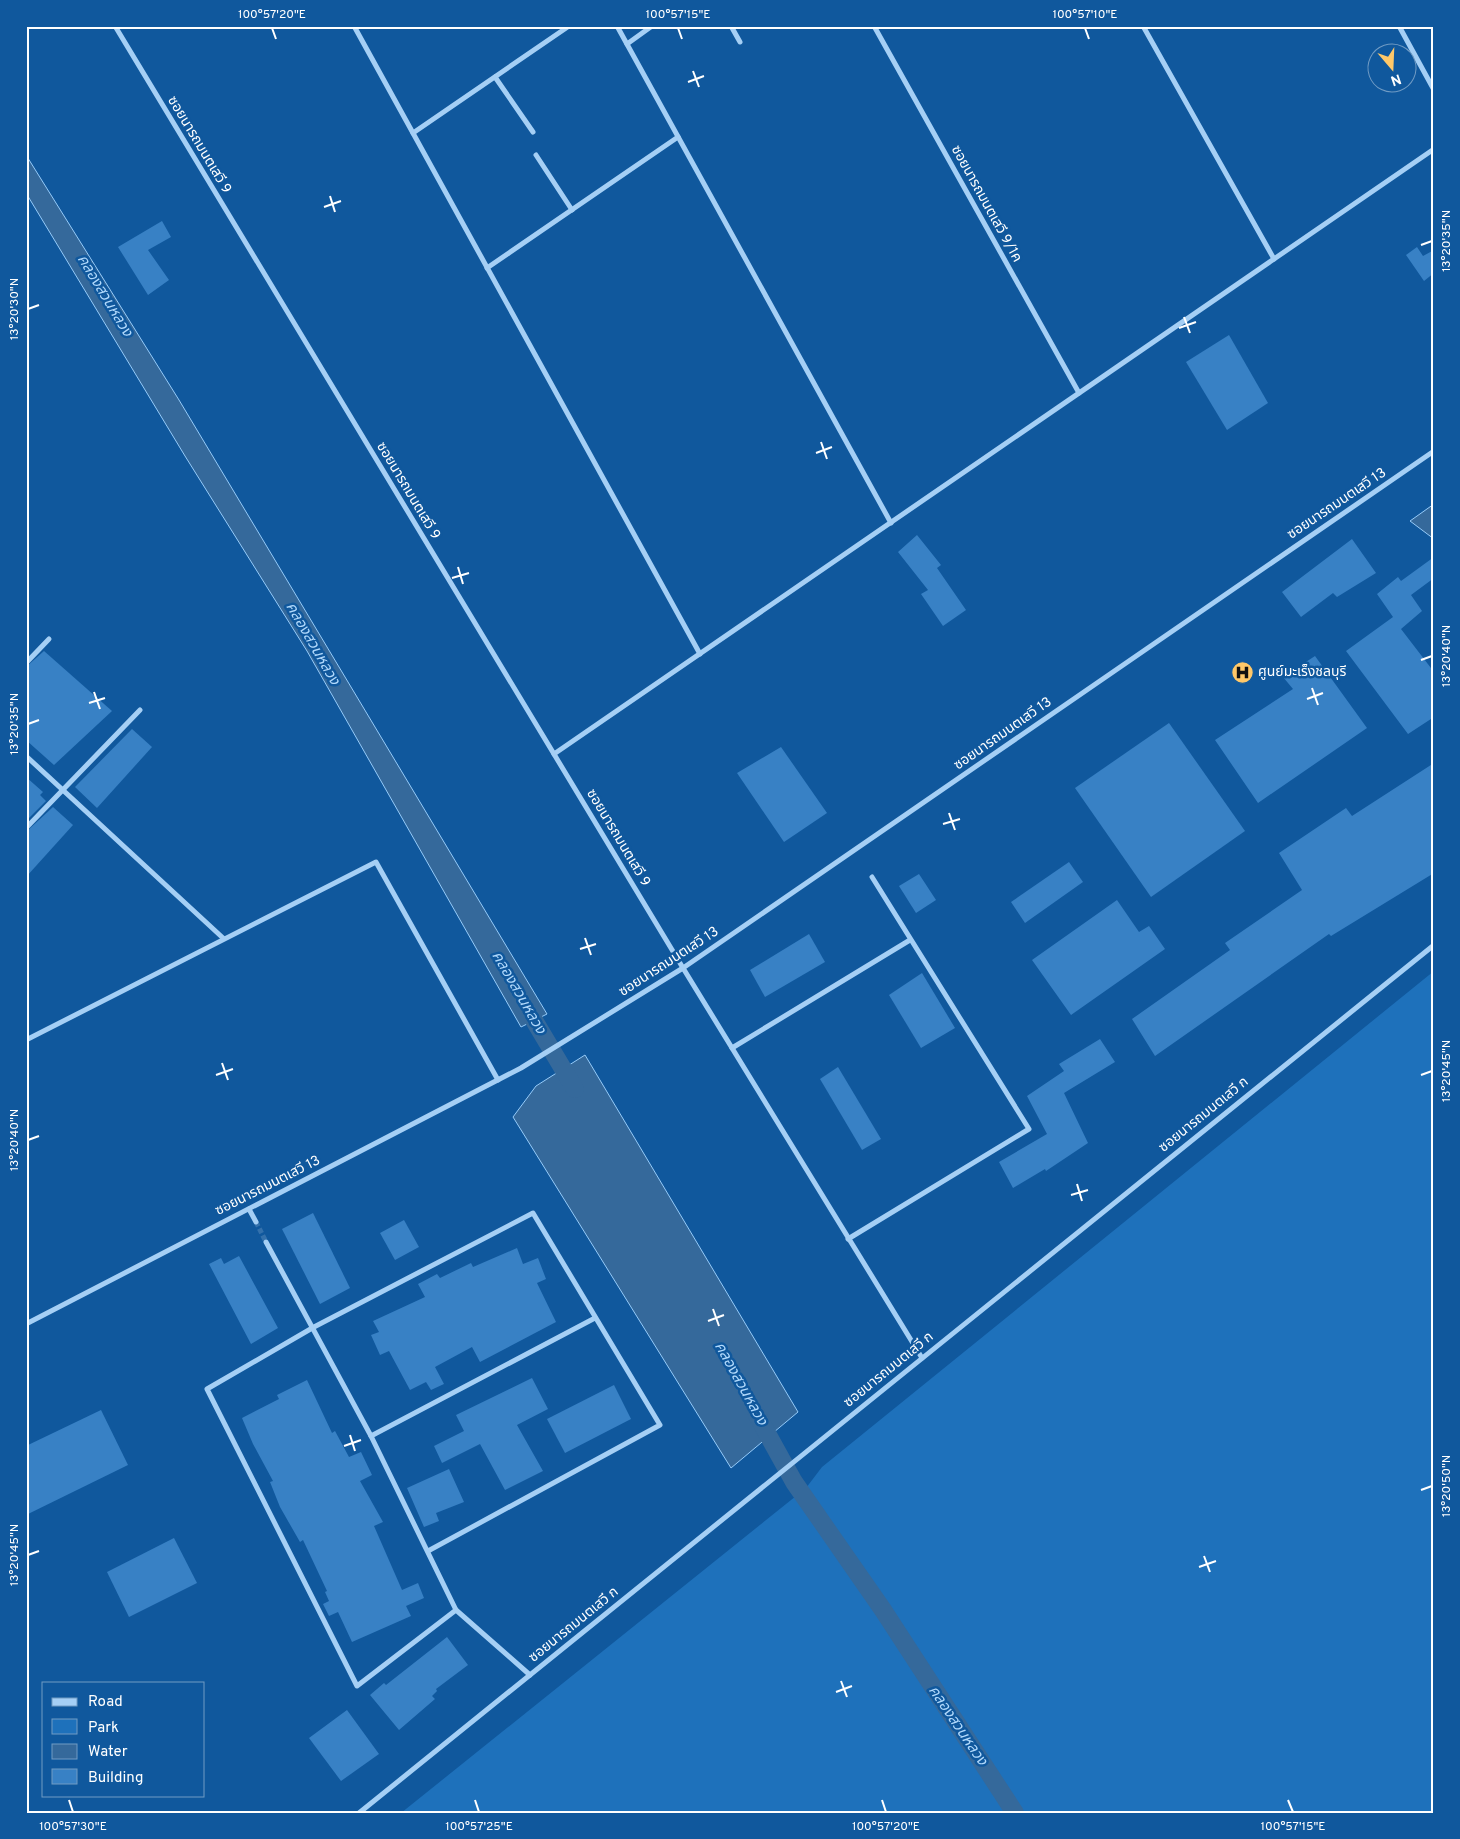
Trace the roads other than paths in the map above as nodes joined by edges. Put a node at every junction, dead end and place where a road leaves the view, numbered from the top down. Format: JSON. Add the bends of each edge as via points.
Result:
{"nodes":[{"id":1,"x":115,"y":26,"type":"edge"},
{"id":2,"x":354,"y":26,"type":"edge"},
{"id":3,"x":570,"y":26,"type":"edge"},
{"id":4,"x":617,"y":26,"type":"edge"},
{"id":5,"x":652,"y":26,"type":"edge"},
{"id":6,"x":731,"y":26,"type":"edge"},
{"id":7,"x":874,"y":26,"type":"edge"},
{"id":8,"x":1143,"y":26,"type":"edge"},
{"id":9,"x":1399,"y":26,"type":"edge"},
{"id":10,"x":740,"y":42,"type":"dead end"},
{"id":11,"x":627,"y":44,"type":"junction"},
{"id":12,"x":494,"y":77,"type":"junction"},
{"id":13,"x":1434,"y":90,"type":"edge"},
{"id":14,"x":533,"y":132,"type":"dead end"},
{"id":15,"x":413,"y":133,"type":"junction"},
{"id":16,"x":678,"y":137,"type":"junction"},
{"id":17,"x":1434,"y":149,"type":"edge"},
{"id":18,"x":536,"y":155,"type":"dead end"},
{"id":19,"x":572,"y":210,"type":"junction"},
{"id":20,"x":1274,"y":259,"type":"junction"},
{"id":21,"x":487,"y":268,"type":"junction"},
{"id":22,"x":1079,"y":393,"type":"junction"},
{"id":23,"x":1434,"y":451,"type":"edge"},
{"id":24,"x":891,"y":523,"type":"junction"},
{"id":25,"x":49,"y":639,"type":"dead end"},
{"id":26,"x":700,"y":654,"type":"junction"},
{"id":27,"x":26,"y":663,"type":"edge"},
{"id":28,"x":140,"y":710,"type":"dead end"},
{"id":29,"x":554,"y":754,"type":"junction"},
{"id":30,"x":26,"y":756,"type":"edge"},
{"id":31,"x":63,"y":790,"type":"junction"},
{"id":32,"x":26,"y":828,"type":"edge"},
{"id":33,"x":872,"y":877,"type":"dead end"},
{"id":34,"x":223,"y":938,"type":"junction"},
{"id":35,"x":910,"y":940,"type":"junction"},
{"id":36,"x":1434,"y":944,"type":"edge"},
{"id":37,"x":683,"y":968,"type":"junction"},
{"id":38,"x":26,"y":1040,"type":"edge"},
{"id":39,"x":732,"y":1048,"type":"junction"},
{"id":40,"x":498,"y":1080,"type":"junction"},
{"id":41,"x":249,"y":1209,"type":"junction"},
{"id":42,"x":256,"y":1222,"type":"tunnel mouth"},
{"id":43,"x":848,"y":1239,"type":"junction"},
{"id":44,"x":266,"y":1242,"type":"tunnel mouth"},
{"id":45,"x":595,"y":1318,"type":"junction"},
{"id":46,"x":26,"y":1324,"type":"edge"},
{"id":47,"x":314,"y":1327,"type":"junction"},
{"id":48,"x":922,"y":1358,"type":"junction"},
{"id":49,"x":371,"y":1436,"type":"junction"},
{"id":50,"x":428,"y":1551,"type":"junction"},
{"id":51,"x":456,"y":1610,"type":"junction"},
{"id":52,"x":530,"y":1675,"type":"junction"},
{"id":53,"x":359,"y":1813,"type":"edge"}],
"edges":[{"from":1,"to":29,"type":"street","name":"ซอยนารถมนตเสวี 9"},
{"from":2,"to":15,"type":"street"},
{"from":3,"to":12,"type":"street"},
{"from":4,"to":11,"type":"street"},
{"from":5,"to":11,"type":"street"},
{"from":6,"to":10,"type":"street"},
{"from":7,"to":22,"type":"street","name":"ซอยนารถมนตเสวี 9/1ค"},
{"from":8,"to":20,"type":"street"},
{"from":9,"to":13,"type":"street"},
{"from":11,"to":16,"type":"street"},
{"from":12,"to":14,"type":"street"},
{"from":12,"to":15,"type":"street"},
{"from":15,"to":21,"type":"street"},
{"from":16,"to":19,"type":"street"},
{"from":16,"to":24,"type":"street"},
{"from":17,"to":20,"type":"street"},
{"from":18,"to":19,"type":"street"},
{"from":19,"to":21,"type":"street"},
{"from":20,"to":22,"type":"street"},
{"from":21,"to":26,"type":"street"},
{"from":22,"to":24,"type":"street"},
{"from":23,"to":37,"type":"street","name":"ซอยนารถมนตเสวี 13"},
{"from":24,"to":26,"type":"street"},
{"from":25,"to":27,"type":"street"},
{"from":26,"to":29,"type":"street"},
{"from":28,"to":31,"type":"street"},
{"from":29,"to":37,"type":"street","name":"ซอยนารถมนตเสวี 9"},
{"from":30,"to":31,"type":"street"},
{"from":31,"to":32,"type":"street"},
{"from":31,"to":34,"type":"street"},
{"from":33,"to":35,"type":"street"},
{"from":34,"to":38,"type":"street"},
{"from":34,"to":40,"type":"street","via":[[376,862]]},
{"from":35,"to":39,"type":"street"},
{"from":35,"to":43,"type":"street","via":[[1029,1128]]},
{"from":36,"to":48,"type":"street","name":"ซอยนารถมนตเสวี ก"},
{"from":37,"to":39,"type":"street","name":"ซอยนารถมนตเสวี 9"},
{"from":37,"to":40,"type":"street","name":"ซอยนารถมนตเสวี 13"},
{"from":39,"to":43,"type":"street","name":"ซอยนารถมนตเสวี 9"},
{"from":40,"to":41,"type":"street","name":"ซอยนารถมนตเสวี 13"},
{"from":41,"to":42,"type":"street"},
{"from":41,"to":46,"type":"street","name":"ซอยนารถมนตเสวี 13"},
{"from":43,"to":48,"type":"street","name":"ซอยนารถมนตเสวี 9"},
{"from":44,"to":47,"type":"street"},
{"from":45,"to":47,"type":"street","via":[[533,1213]]},
{"from":45,"to":49,"type":"street"},
{"from":45,"to":50,"type":"street","via":[[660,1425]]},
{"from":47,"to":49,"type":"street"},
{"from":47,"to":51,"type":"street","via":[[207,1389],[357,1686]]},
{"from":48,"to":52,"type":"street","name":"ซอยนารถมนตเสวี ก"},
{"from":49,"to":50,"type":"street"},
{"from":50,"to":51,"type":"street"},
{"from":51,"to":52,"type":"street"},
{"from":52,"to":53,"type":"street","name":"ซอยนารถมนตเสวี ก"}]}
